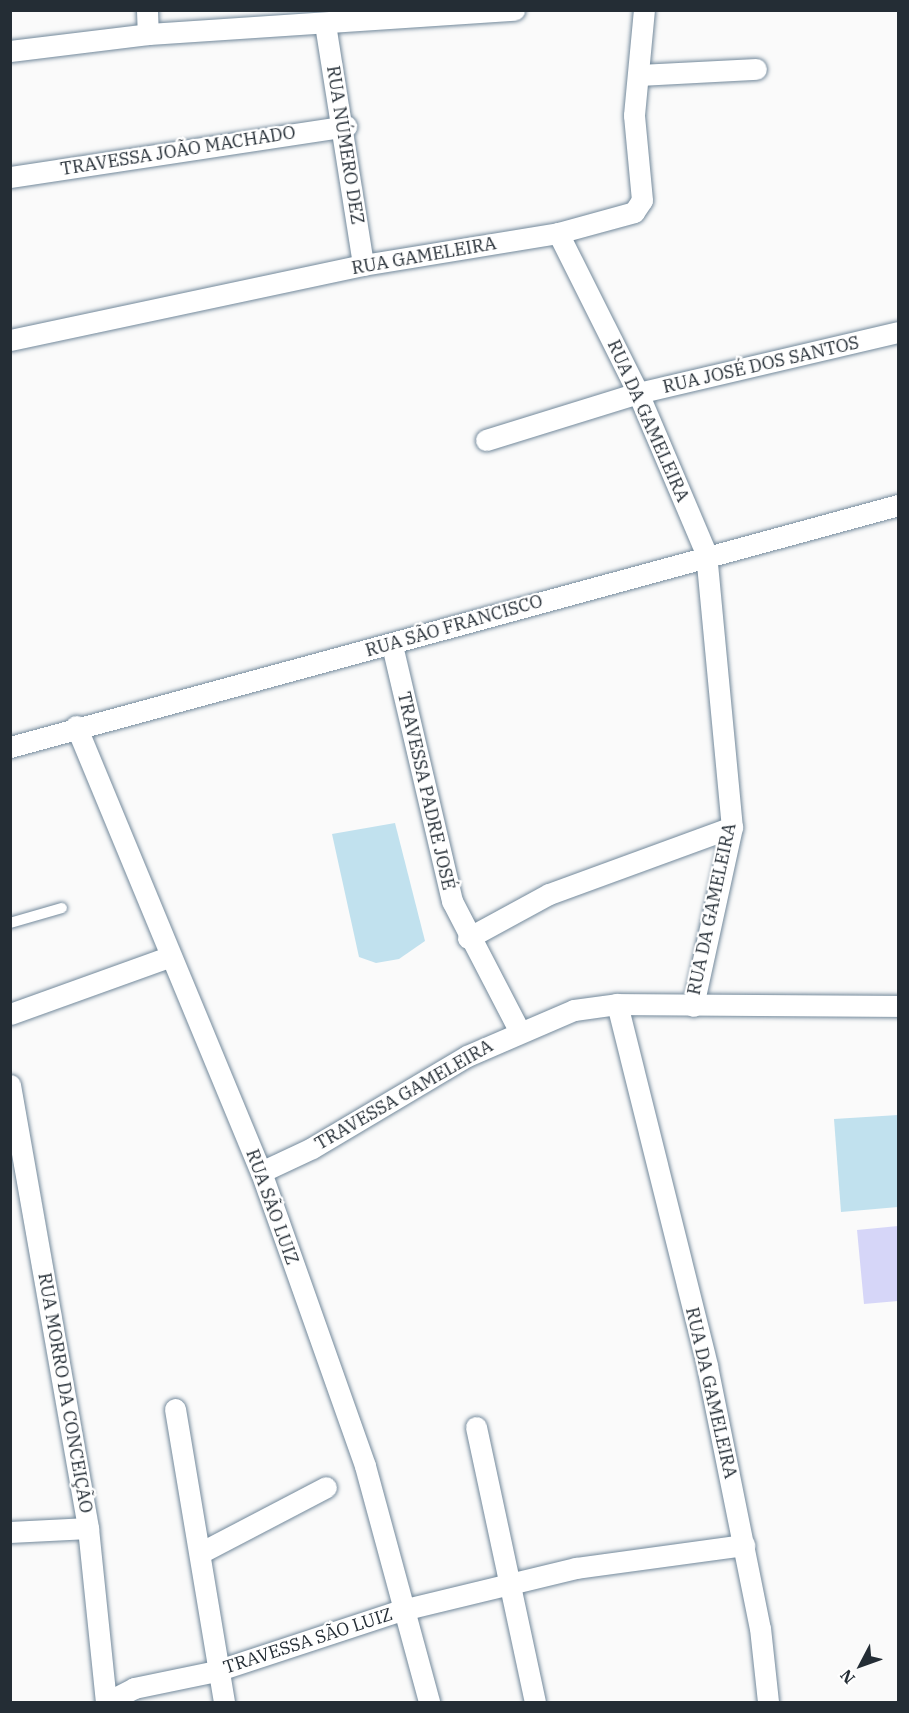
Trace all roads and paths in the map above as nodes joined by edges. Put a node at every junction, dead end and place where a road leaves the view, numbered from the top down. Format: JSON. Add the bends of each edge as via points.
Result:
{"nodes":[{"id":1,"x":147,"y":10,"type":"edge"},
{"id":2,"x":514,"y":10,"type":"edge"},
{"id":3,"x":644,"y":10,"type":"edge"},
{"id":4,"x":355,"y":17,"type":"edge"},
{"id":5,"x":228,"y":20,"type":"edge"},
{"id":6,"x":326,"y":24,"type":"junction"},
{"id":7,"x":148,"y":34,"type":"junction"},
{"id":8,"x":10,"y":51,"type":"edge"},
{"id":9,"x":756,"y":69,"type":"dead end"},
{"id":10,"x":640,"y":75,"type":"junction"},
{"id":11,"x":345,"y":126,"type":"junction"},
{"id":12,"x":10,"y":177,"type":"edge"},
{"id":13,"x":558,"y":233,"type":"junction"},
{"id":14,"x":363,"y":265,"type":"junction"},
{"id":15,"x":898,"y":333,"type":"edge"},
{"id":16,"x":10,"y":340,"type":"edge"},
{"id":17,"x":638,"y":393,"type":"junction"},
{"id":18,"x":486,"y":440,"type":"dead end"},
{"id":19,"x":898,"y":505,"type":"edge"},
{"id":20,"x":706,"y":554,"type":"junction"},
{"id":21,"x":392,"y":645,"type":"junction"},
{"id":22,"x":76,"y":726,"type":"junction"},
{"id":23,"x":10,"y":747,"type":"edge"},
{"id":24,"x":732,"y":827,"type":"junction"},
{"id":25,"x":62,"y":908,"type":"dead end"},
{"id":26,"x":10,"y":923,"type":"edge"},
{"id":27,"x":468,"y":938,"type":"junction"},
{"id":28,"x":168,"y":957,"type":"junction"},
{"id":29,"x":617,"y":1004,"type":"junction"},
{"id":30,"x":693,"y":1006,"type":"junction"},
{"id":31,"x":898,"y":1006,"type":"edge"},
{"id":32,"x":10,"y":1014,"type":"edge"},
{"id":33,"x":519,"y":1030,"type":"junction"},
{"id":34,"x":10,"y":1085,"type":"edge"},
{"id":35,"x":261,"y":1172,"type":"junction"},
{"id":36,"x":175,"y":1408,"type":"dead end"},
{"id":37,"x":476,"y":1427,"type":"dead end"},
{"id":38,"x":326,"y":1487,"type":"dead end"},
{"id":39,"x":88,"y":1528,"type":"junction"},
{"id":40,"x":10,"y":1532,"type":"edge"},
{"id":41,"x":744,"y":1545,"type":"junction"},
{"id":42,"x":200,"y":1552,"type":"junction"},
{"id":43,"x":511,"y":1584,"type":"junction"},
{"id":44,"x":402,"y":1610,"type":"junction"},
{"id":45,"x":216,"y":1671,"type":"junction"},
{"id":46,"x":107,"y":1702,"type":"edge"},
{"id":47,"x":224,"y":1702,"type":"edge"},
{"id":48,"x":429,"y":1702,"type":"edge"},
{"id":49,"x":535,"y":1702,"type":"edge"},
{"id":50,"x":768,"y":1702,"type":"edge"}],
"edges":[{"from":1,"to":7,"type":"street"},
{"from":2,"to":4,"type":"street"},
{"from":3,"to":10,"type":"street","name":"RUA GAMELEIRA"},
{"from":4,"to":6,"type":"street"},
{"from":5,"to":6,"type":"street"},
{"from":5,"to":7,"type":"street"},
{"from":6,"to":11,"type":"street","name":"RUA NÚMERO DEZ"},
{"from":7,"to":8,"type":"street"},
{"from":9,"to":10,"type":"street"},
{"from":10,"to":13,"type":"street","name":"RUA GAMELEIRA","via":[[634,115],[641,206],[613,222]]},
{"from":11,"to":12,"type":"street","name":"TRAVESSA JOÃO MACHADO"},
{"from":11,"to":14,"type":"street","name":"RUA NÚMERO DEZ"},
{"from":13,"to":14,"type":"street","name":"RUA GAMELEIRA"},
{"from":13,"to":17,"type":"street","name":"RUA DA GAMELEIRA"},
{"from":14,"to":16,"type":"street","name":"RUA GAMELEIRA"},
{"from":15,"to":17,"type":"street","name":"RUA JOSÉ DOS SANTOS"},
{"from":17,"to":18,"type":"street","name":"RUA JOSÉ DOS SANTOS"},
{"from":17,"to":20,"type":"street","name":"RUA DA GAMELEIRA"},
{"from":19,"to":20,"type":"street","name":"RUA SÃO FRANCISCO"},
{"from":20,"to":21,"type":"street","name":"RUA SÃO FRANCISCO"},
{"from":20,"to":24,"type":"street","name":"RUA DA GAMELEIRA"},
{"from":21,"to":22,"type":"street","name":"RUA SÃO FRANCISCO"},
{"from":21,"to":27,"type":"street","name":"TRAVESSA PADRE JOSÉ","via":[[439,861]]},
{"from":22,"to":23,"type":"street","name":"RUA SÃO FRANCISCO"},
{"from":22,"to":28,"type":"street","name":"RUA SÃO LUIZ"},
{"from":24,"to":27,"type":"street","via":[[559,889]]},
{"from":24,"to":30,"type":"street","name":"RUA DA GAMELEIRA"},
{"from":25,"to":26,"type":"lane"},
{"from":27,"to":33,"type":"street","name":"TRAVESSA PADRE JOSÉ"},
{"from":28,"to":32,"type":"street"},
{"from":28,"to":35,"type":"street","name":"RUA SÃO LUIZ"},
{"from":29,"to":30,"type":"street","name":"RUA DA GAMELEIRA"},
{"from":29,"to":33,"type":"street","name":"TRAVESSA GAMELEIRA","via":[[574,1010]]},
{"from":29,"to":41,"type":"street","name":"RUA DA GAMELEIRA","via":[[706,1366]]},
{"from":30,"to":31,"type":"street"},
{"from":33,"to":35,"type":"street","name":"TRAVESSA GAMELEIRA"},
{"from":34,"to":39,"type":"street","name":"RUA MORRO DA CONCEIÇÃO"},
{"from":35,"to":44,"type":"street","name":"RUA SÃO LUIZ","via":[[365,1466]]},
{"from":36,"to":42,"type":"street"},
{"from":37,"to":43,"type":"street"},
{"from":38,"to":42,"type":"street"},
{"from":39,"to":40,"type":"street"},
{"from":39,"to":46,"type":"street","name":"RUA MORRO DA CONCEIÇÃO"},
{"from":41,"to":43,"type":"street","name":"TRAVESSA SÃO LUIZ","via":[[576,1568]]},
{"from":41,"to":50,"type":"street","name":"RUA DA GAMELEIRA"},
{"from":42,"to":45,"type":"street"},
{"from":43,"to":44,"type":"street","name":"TRAVESSA SÃO LUIZ"},
{"from":43,"to":49,"type":"street"},
{"from":44,"to":45,"type":"street","name":"TRAVESSA SÃO LUIZ"},
{"from":44,"to":48,"type":"street","name":"RUA SÃO LUIZ"},
{"from":45,"to":46,"type":"street","name":"TRAVESSA SÃO LUIZ","via":[[134,1688]]},
{"from":45,"to":47,"type":"street"}]}
